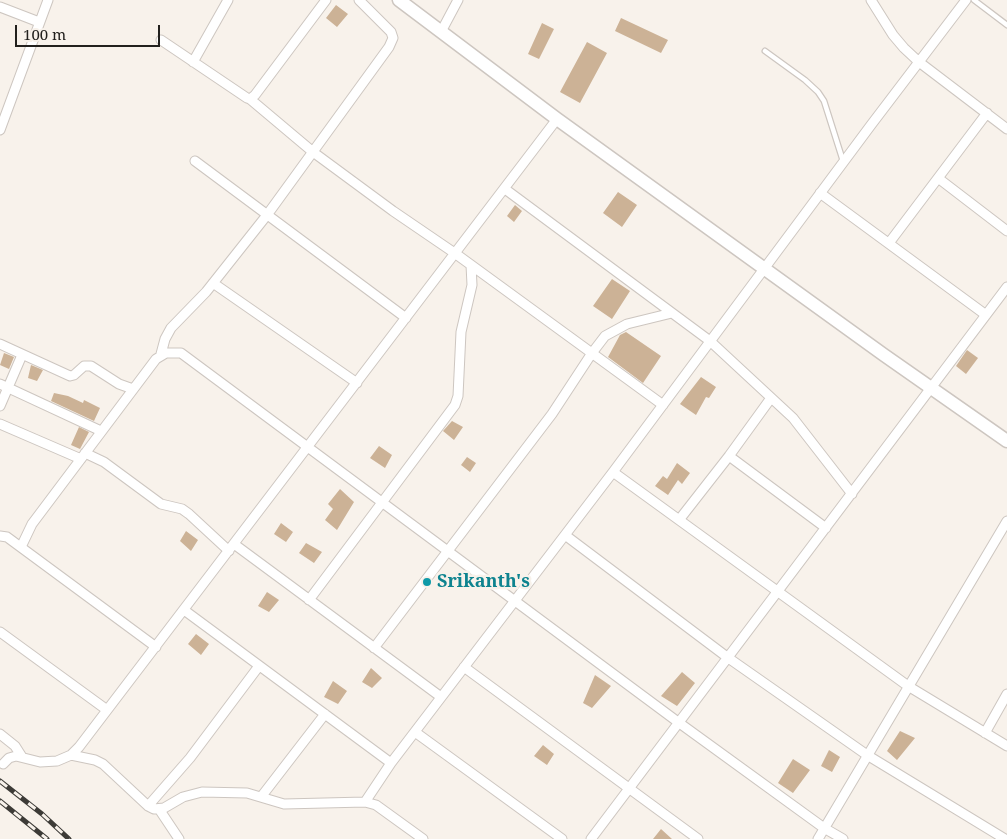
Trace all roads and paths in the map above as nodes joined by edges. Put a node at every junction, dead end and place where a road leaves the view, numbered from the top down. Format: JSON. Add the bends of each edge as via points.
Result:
{"nodes":[{"id":1,"x":48,"y":0,"type":"edge"},
{"id":2,"x":228,"y":0,"type":"edge"},
{"id":3,"x":326,"y":0,"type":"edge"},
{"id":4,"x":359,"y":0,"type":"edge"},
{"id":5,"x":399,"y":0,"type":"edge"},
{"id":6,"x":458,"y":0,"type":"edge"},
{"id":7,"x":871,"y":0,"type":"edge"},
{"id":8,"x":966,"y":0,"type":"edge"},
{"id":9,"x":974,"y":0,"type":"edge"},
{"id":10,"x":0,"y":7,"type":"edge"},
{"id":11,"x":39,"y":22,"type":"junction"},
{"id":12,"x":1007,"y":25,"type":"edge"},
{"id":13,"x":442,"y":30,"type":"junction"},
{"id":14,"x":162,"y":40,"type":"dead end"},
{"id":15,"x":765,"y":51,"type":"dead end"},
{"id":16,"x":193,"y":62,"type":"junction"},
{"id":17,"x":919,"y":62,"type":"junction"},
{"id":18,"x":250,"y":99,"type":"junction"},
{"id":19,"x":986,"y":113,"type":"junction"},
{"id":20,"x":558,"y":119,"type":"junction"},
{"id":21,"x":1007,"y":129,"type":"edge"},
{"id":22,"x":0,"y":130,"type":"edge"},
{"id":23,"x":313,"y":152,"type":"junction"},
{"id":24,"x":195,"y":161,"type":"dead end"},
{"id":25,"x":843,"y":161,"type":"junction"},
{"id":26,"x":938,"y":178,"type":"junction"},
{"id":27,"x":505,"y":189,"type":"junction"},
{"id":28,"x":820,"y":193,"type":"junction"},
{"id":29,"x":268,"y":215,"type":"junction"},
{"id":30,"x":1007,"y":231,"type":"edge"},
{"id":31,"x":889,"y":243,"type":"junction"},
{"id":32,"x":456,"y":254,"type":"junction"},
{"id":33,"x":471,"y":265,"type":"junction"},
{"id":34,"x":765,"y":267,"type":"junction"},
{"id":35,"x":213,"y":283,"type":"junction"},
{"id":36,"x":1007,"y":287,"type":"edge"},
{"id":37,"x":672,"y":313,"type":"junction"},
{"id":38,"x":986,"y":315,"type":"junction"},
{"id":39,"x":406,"y":318,"type":"junction"},
{"id":40,"x":710,"y":341,"type":"junction"},
{"id":41,"x":0,"y":344,"type":"edge"},
{"id":42,"x":592,"y":353,"type":"junction"},
{"id":43,"x":22,"y":354,"type":"junction"},
{"id":44,"x":161,"y":354,"type":"junction"},
{"id":45,"x":357,"y":383,"type":"junction"},
{"id":46,"x":4,"y":386,"type":"edge"},
{"id":47,"x":932,"y":388,"type":"junction"},
{"id":48,"x":133,"y":389,"type":"junction"},
{"id":49,"x":771,"y":398,"type":"junction"},
{"id":50,"x":663,"y":405,"type":"junction"},
{"id":51,"x":0,"y":406,"type":"edge"},
{"id":52,"x":0,"y":424,"type":"edge"},
{"id":53,"x":102,"y":431,"type":"junction"},
{"id":54,"x":1007,"y":442,"type":"edge"},
{"id":55,"x":308,"y":448,"type":"junction"},
{"id":56,"x":83,"y":456,"type":"junction"},
{"id":57,"x":729,"y":456,"type":"junction"},
{"id":58,"x":613,"y":472,"type":"junction"},
{"id":59,"x":852,"y":494,"type":"junction"},
{"id":60,"x":383,"y":503,"type":"junction"},
{"id":61,"x":679,"y":520,"type":"junction"},
{"id":62,"x":1007,"y":521,"type":"edge"},
{"id":63,"x":826,"y":528,"type":"junction"},
{"id":64,"x":565,"y":535,"type":"junction"},
{"id":65,"x":0,"y":536,"type":"edge"},
{"id":66,"x":21,"y":547,"type":"junction"},
{"id":67,"x":232,"y":548,"type":"junction"},
{"id":68,"x":447,"y":552,"type":"junction"},
{"id":69,"x":778,"y":593,"type":"junction"},
{"id":70,"x":309,"y":600,"type":"junction"},
{"id":71,"x":514,"y":602,"type":"junction"},
{"id":72,"x":184,"y":610,"type":"junction"},
{"id":73,"x":0,"y":632,"type":"edge"},
{"id":74,"x":156,"y":647,"type":"junction"},
{"id":75,"x":374,"y":648,"type":"junction"},
{"id":76,"x":727,"y":657,"type":"junction"},
{"id":77,"x":259,"y":666,"type":"junction"},
{"id":78,"x":464,"y":667,"type":"junction"},
{"id":79,"x":908,"y":686,"type":"junction"},
{"id":80,"x":1007,"y":694,"type":"edge"},
{"id":81,"x":441,"y":697,"type":"junction"},
{"id":82,"x":107,"y":710,"type":"junction"},
{"id":83,"x":324,"y":714,"type":"junction"},
{"id":84,"x":678,"y":722,"type":"junction"},
{"id":85,"x":414,"y":732,"type":"junction"},
{"id":86,"x":985,"y":732,"type":"junction"},
{"id":87,"x":0,"y":734,"type":"edge"},
{"id":88,"x":1007,"y":746,"type":"edge"},
{"id":89,"x":71,"y":755,"type":"junction"},
{"id":90,"x":867,"y":755,"type":"junction"},
{"id":91,"x":22,"y":757,"type":"junction"},
{"id":92,"x":391,"y":763,"type":"junction"},
{"id":93,"x":3,"y":764,"type":"dead end"},
{"id":94,"x":629,"y":788,"type":"junction"},
{"id":95,"x":261,"y":797,"type":"junction"},
{"id":96,"x":365,"y":802,"type":"junction"},
{"id":97,"x":148,"y":806,"type":"junction"},
{"id":98,"x":159,"y":809,"type":"junction"},
{"id":99,"x":824,"y":828,"type":"junction"},
{"id":100,"x":179,"y":839,"type":"edge"},
{"id":101,"x":423,"y":839,"type":"edge"},
{"id":102,"x":562,"y":839,"type":"edge"},
{"id":103,"x":591,"y":839,"type":"edge"},
{"id":104,"x":698,"y":839,"type":"edge"},
{"id":105,"x":818,"y":839,"type":"edge"},
{"id":106,"x":843,"y":839,"type":"edge"},
{"id":107,"x":1005,"y":839,"type":"edge"}],
"edges":[{"from":1,"to":11,"type":"street"},
{"from":2,"to":16,"type":"street"},
{"from":3,"to":18,"type":"street"},
{"from":4,"to":23,"type":"street","via":[[391,32],[392,41]]},
{"from":5,"to":13,"type":"main road"},
{"from":6,"to":13,"type":"street"},
{"from":7,"to":17,"type":"street","via":[[894,36]]},
{"from":8,"to":17,"type":"street"},
{"from":9,"to":12,"type":"lane"},
{"from":10,"to":11,"type":"street"},
{"from":11,"to":22,"type":"street"},
{"from":13,"to":20,"type":"main road"},
{"from":14,"to":16,"type":"street"},
{"from":15,"to":25,"type":"lane","via":[[818,92],[824,101]]},
{"from":16,"to":18,"type":"street"},
{"from":17,"to":19,"type":"street"},
{"from":17,"to":25,"type":"street"},
{"from":18,"to":23,"type":"street"},
{"from":19,"to":21,"type":"street"},
{"from":19,"to":26,"type":"street"},
{"from":20,"to":27,"type":"street"},
{"from":20,"to":34,"type":"main road"},
{"from":23,"to":29,"type":"street"},
{"from":23,"to":32,"type":"street"},
{"from":24,"to":29,"type":"street"},
{"from":25,"to":28,"type":"street"},
{"from":26,"to":30,"type":"street"},
{"from":26,"to":31,"type":"street"},
{"from":27,"to":32,"type":"street"},
{"from":27,"to":37,"type":"street"},
{"from":28,"to":31,"type":"street"},
{"from":28,"to":34,"type":"street"},
{"from":29,"to":35,"type":"street"},
{"from":29,"to":39,"type":"street"},
{"from":31,"to":38,"type":"street"},
{"from":32,"to":33,"type":"street"},
{"from":32,"to":39,"type":"street"},
{"from":33,"to":42,"type":"street"},
{"from":33,"to":60,"type":"street","via":[[472,285],[461,332],[457,400]]},
{"from":34,"to":40,"type":"street"},
{"from":34,"to":47,"type":"main road"},
{"from":35,"to":44,"type":"street","via":[[171,328]]},
{"from":35,"to":45,"type":"street"},
{"from":36,"to":38,"type":"street"},
{"from":37,"to":40,"type":"street"},
{"from":37,"to":42,"type":"street","via":[[620,327],[605,336]]},
{"from":38,"to":47,"type":"street"},
{"from":39,"to":45,"type":"street"},
{"from":40,"to":49,"type":"street"},
{"from":40,"to":50,"type":"street"},
{"from":41,"to":43,"type":"street"},
{"from":42,"to":50,"type":"street"},
{"from":42,"to":68,"type":"street","via":[[552,414]]},
{"from":43,"to":46,"type":"street"},
{"from":43,"to":48,"type":"street","via":[[70,376],[84,366],[91,366]]},
{"from":44,"to":48,"type":"street"},
{"from":44,"to":55,"type":"street","via":[[172,352],[185,356]]},
{"from":45,"to":55,"type":"street"},
{"from":46,"to":51,"type":"street"},
{"from":46,"to":53,"type":"street"},
{"from":47,"to":54,"type":"main road"},
{"from":47,"to":59,"type":"street"},
{"from":48,"to":53,"type":"street"},
{"from":49,"to":57,"type":"street"},
{"from":49,"to":59,"type":"street","via":[[798,423]]},
{"from":50,"to":58,"type":"street"},
{"from":52,"to":56,"type":"street"},
{"from":53,"to":56,"type":"street"},
{"from":55,"to":60,"type":"street"},
{"from":55,"to":67,"type":"street"},
{"from":56,"to":66,"type":"street","via":[[32,524]]},
{"from":56,"to":67,"type":"street","via":[[104,462],[160,504],[189,514]]},
{"from":57,"to":61,"type":"street"},
{"from":57,"to":63,"type":"street"},
{"from":58,"to":61,"type":"street"},
{"from":58,"to":64,"type":"street"},
{"from":59,"to":63,"type":"street"},
{"from":60,"to":68,"type":"street"},
{"from":60,"to":70,"type":"street"},
{"from":61,"to":69,"type":"street"},
{"from":62,"to":79,"type":"street"},
{"from":63,"to":69,"type":"street"},
{"from":64,"to":71,"type":"street"},
{"from":64,"to":76,"type":"street"},
{"from":65,"to":66,"type":"street"},
{"from":66,"to":74,"type":"street"},
{"from":67,"to":70,"type":"street"},
{"from":67,"to":72,"type":"street"},
{"from":68,"to":71,"type":"street"},
{"from":68,"to":75,"type":"street"},
{"from":69,"to":76,"type":"street"},
{"from":69,"to":79,"type":"street"},
{"from":70,"to":75,"type":"street"},
{"from":71,"to":78,"type":"street"},
{"from":71,"to":84,"type":"street"},
{"from":72,"to":74,"type":"street"},
{"from":72,"to":77,"type":"street"},
{"from":73,"to":82,"type":"street"},
{"from":74,"to":82,"type":"street"},
{"from":75,"to":81,"type":"street"},
{"from":76,"to":84,"type":"street"},
{"from":76,"to":90,"type":"street"},
{"from":77,"to":83,"type":"street"},
{"from":77,"to":97,"type":"street","via":[[190,758]]},
{"from":78,"to":81,"type":"street"},
{"from":78,"to":94,"type":"street"},
{"from":79,"to":86,"type":"street"},
{"from":79,"to":90,"type":"street"},
{"from":80,"to":86,"type":"street"},
{"from":81,"to":85,"type":"street"},
{"from":82,"to":89,"type":"street"},
{"from":83,"to":92,"type":"street"},
{"from":83,"to":95,"type":"street"},
{"from":84,"to":94,"type":"street"},
{"from":84,"to":99,"type":"street"},
{"from":85,"to":92,"type":"street"},
{"from":85,"to":102,"type":"street"},
{"from":86,"to":88,"type":"street"},
{"from":87,"to":91,"type":"street","via":[[16,746]]},
{"from":89,"to":91,"type":"street","via":[[49,762]]},
{"from":89,"to":97,"type":"street","via":[[103,764]]},
{"from":90,"to":99,"type":"street"},
{"from":90,"to":107,"type":"street"},
{"from":91,"to":93,"type":"street","via":[[11,757]]},
{"from":92,"to":96,"type":"street"},
{"from":94,"to":103,"type":"street"},
{"from":94,"to":104,"type":"street"},
{"from":95,"to":96,"type":"street","via":[[284,804]]},
{"from":95,"to":98,"type":"street","via":[[247,793],[202,792]]},
{"from":96,"to":101,"type":"street","via":[[376,805]]},
{"from":97,"to":98,"type":"street"},
{"from":98,"to":100,"type":"street"},
{"from":99,"to":105,"type":"street"},
{"from":99,"to":106,"type":"street"}]}
